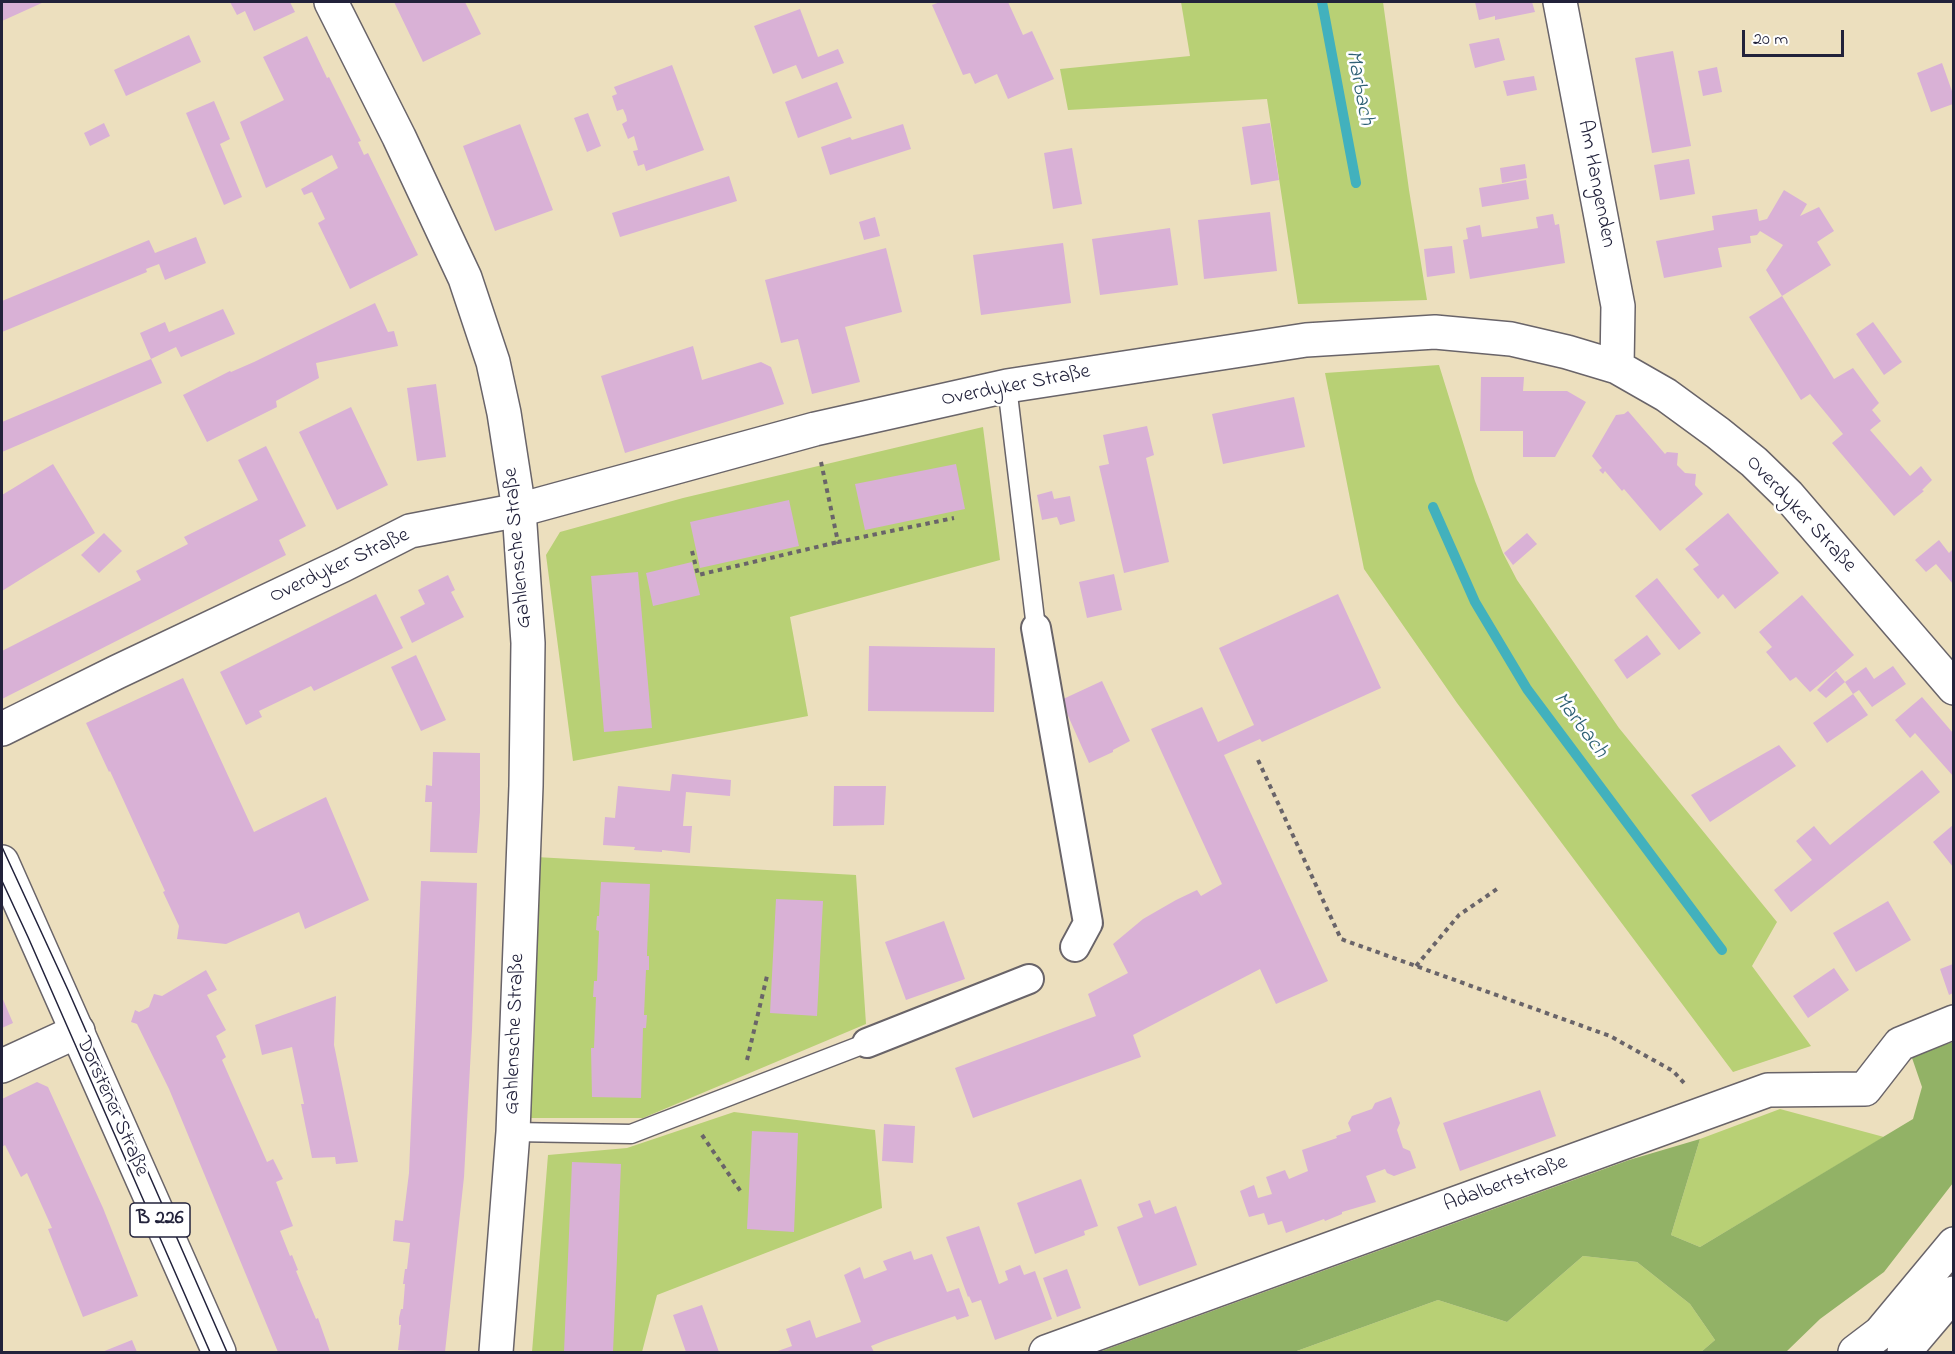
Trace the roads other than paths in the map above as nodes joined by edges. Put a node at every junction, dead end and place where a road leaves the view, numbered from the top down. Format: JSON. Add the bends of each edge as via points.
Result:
{"nodes":[{"id":1,"x":331,"y":2,"type":"edge"},
{"id":2,"x":1560,"y":2,"type":"edge"},
{"id":3,"x":1617,"y":367,"type":"junction"},
{"id":4,"x":1006,"y":386,"type":"junction"},
{"id":5,"x":519,"y":510,"type":"junction"},
{"id":6,"x":1036,"y":628,"type":"joint"},
{"id":7,"x":1953,"y":688,"type":"edge"},
{"id":8,"x":2,"y":729,"type":"edge"},
{"id":9,"x":2,"y":862,"type":"edge"},
{"id":10,"x":1075,"y":947,"type":"dead end"},
{"id":11,"x":1029,"y":979,"type":"dead end"},
{"id":12,"x":1953,"y":1022,"type":"edge"},
{"id":13,"x":78,"y":1031,"type":"junction"},
{"id":14,"x":867,"y":1044,"type":"joint"},
{"id":15,"x":2,"y":1066,"type":"edge"},
{"id":16,"x":513,"y":1132,"type":"junction"},
{"id":17,"x":1953,"y":1244,"type":"edge"},
{"id":18,"x":1953,"y":1293,"type":"edge"},
{"id":19,"x":219,"y":1353,"type":"edge"},
{"id":20,"x":496,"y":1353,"type":"edge"},
{"id":21,"x":1046,"y":1353,"type":"edge"},
{"id":22,"x":1855,"y":1353,"type":"edge"},
{"id":23,"x":1904,"y":1353,"type":"edge"}],
"edges":[{"from":1,"to":5,"type":"main road","name":"Gahlensche Straße","via":[[465,278],[493,362]]},
{"from":2,"to":3,"type":"main road","name":"Am Hangenden","via":[[1618,306]]},
{"from":3,"to":4,"type":"main road","name":"Overdyker Straße","via":[[1511,339],[1435,332],[1306,340]]},
{"from":3,"to":7,"type":"main road","name":"Overdyker Straße","via":[[1666,395],[1754,462],[1788,495]]},
{"from":4,"to":5,"type":"main road","name":"Overdyker Straße","via":[[815,429]]},
{"from":4,"to":6,"type":"lane"},
{"from":5,"to":8,"type":"main road","name":"Overdyker Straße","via":[[410,531]]},
{"from":5,"to":16,"type":"main road","name":"Gahlensche Straße","via":[[528,643]]},
{"from":6,"to":10,"type":"street","via":[[1088,923]]},
{"from":9,"to":13,"type":"main road","name":"Dorstener Straße","number":"B 226"},
{"from":11,"to":14,"type":"street"},
{"from":12,"to":21,"type":"main road","name":"Adalbertstraße","via":[[1900,1044],[1865,1089],[1768,1090]]},
{"from":13,"to":15,"type":"main road"},
{"from":13,"to":19,"type":"main road","name":"Dorstener Straße","number":"B 226"},
{"from":14,"to":16,"type":"lane","name":"Gahlensche Straße","via":[[631,1134]]},
{"from":16,"to":20,"type":"main road","name":"Gahlensche Straße"},
{"from":17,"to":22,"type":"main road","via":[[1880,1333]]},
{"from":18,"to":23,"type":"main road"}]}
